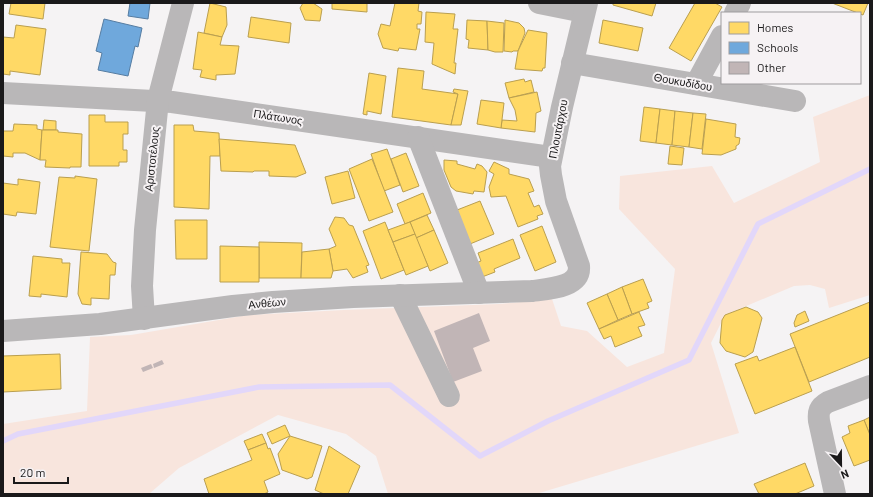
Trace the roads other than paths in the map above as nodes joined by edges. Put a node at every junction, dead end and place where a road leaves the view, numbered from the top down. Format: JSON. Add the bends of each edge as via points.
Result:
{"nodes":[{"id":1,"x":183,"y":3,"type":"edge"},
{"id":2,"x":539,"y":3,"type":"edge"},
{"id":3,"x":740,"y":3,"type":"edge"},
{"id":4,"x":586,"y":8,"type":"edge"},
{"id":5,"x":736,"y":12,"type":"edge"},
{"id":6,"x":721,"y":38,"type":"edge"},
{"id":7,"x":572,"y":63,"type":"junction"},
{"id":8,"x":696,"y":84,"type":"junction"},
{"id":9,"x":3,"y":93,"type":"edge"},
{"id":10,"x":158,"y":100,"type":"junction"},
{"id":11,"x":794,"y":101,"type":"dead end"},
{"id":12,"x":418,"y":137,"type":"junction"},
{"id":13,"x":551,"y":157,"type":"junction"},
{"id":14,"x":532,"y":291,"type":"joint"},
{"id":15,"x":479,"y":294,"type":"junction"},
{"id":16,"x":400,"y":295,"type":"junction"},
{"id":17,"x":144,"y":319,"type":"junction"},
{"id":18,"x":3,"y":331,"type":"edge"},
{"id":19,"x":870,"y":386,"type":"edge"},
{"id":20,"x":449,"y":396,"type":"dead end"},
{"id":21,"x":835,"y":494,"type":"edge"}],
"edges":[{"from":1,"to":10,"type":"street","name":"Αριστοτέλους"},
{"from":2,"to":4,"type":"street"},
{"from":3,"to":5,"type":"street"},
{"from":4,"to":7,"type":"street","name":"Πλουτάρχου"},
{"from":6,"to":8,"type":"street"},
{"from":7,"to":8,"type":"street","name":"Θουκυδίδου"},
{"from":7,"to":13,"type":"street","name":"Πλουτάρχου"},
{"from":8,"to":11,"type":"street","name":"Θουκυδίδου"},
{"from":9,"to":10,"type":"street","name":"Πλάτωνος"},
{"from":10,"to":12,"type":"street","name":"Πλάτωνος"},
{"from":10,"to":17,"type":"street","name":"Αριστοτέλους","via":[[145,230],[142,286]]},
{"from":12,"to":13,"type":"street","name":"Πλάτωνος"},
{"from":12,"to":15,"type":"street"},
{"from":13,"to":14,"type":"street","name":"Πλουτάρχου","via":[[551,175],[556,201],[579,263],[579,271],[574,279],[565,285]]},
{"from":14,"to":15,"type":"street","name":"Ανθέων"},
{"from":15,"to":16,"type":"street","name":"Ανθέων"},
{"from":16,"to":17,"type":"street","name":"Ανθέων","via":[[273,302]]},
{"from":16,"to":20,"type":"street"},
{"from":17,"to":18,"type":"street","name":"Ανθέων"},
{"from":19,"to":21,"type":"street","via":[[828,402],[819,411]]}]}
